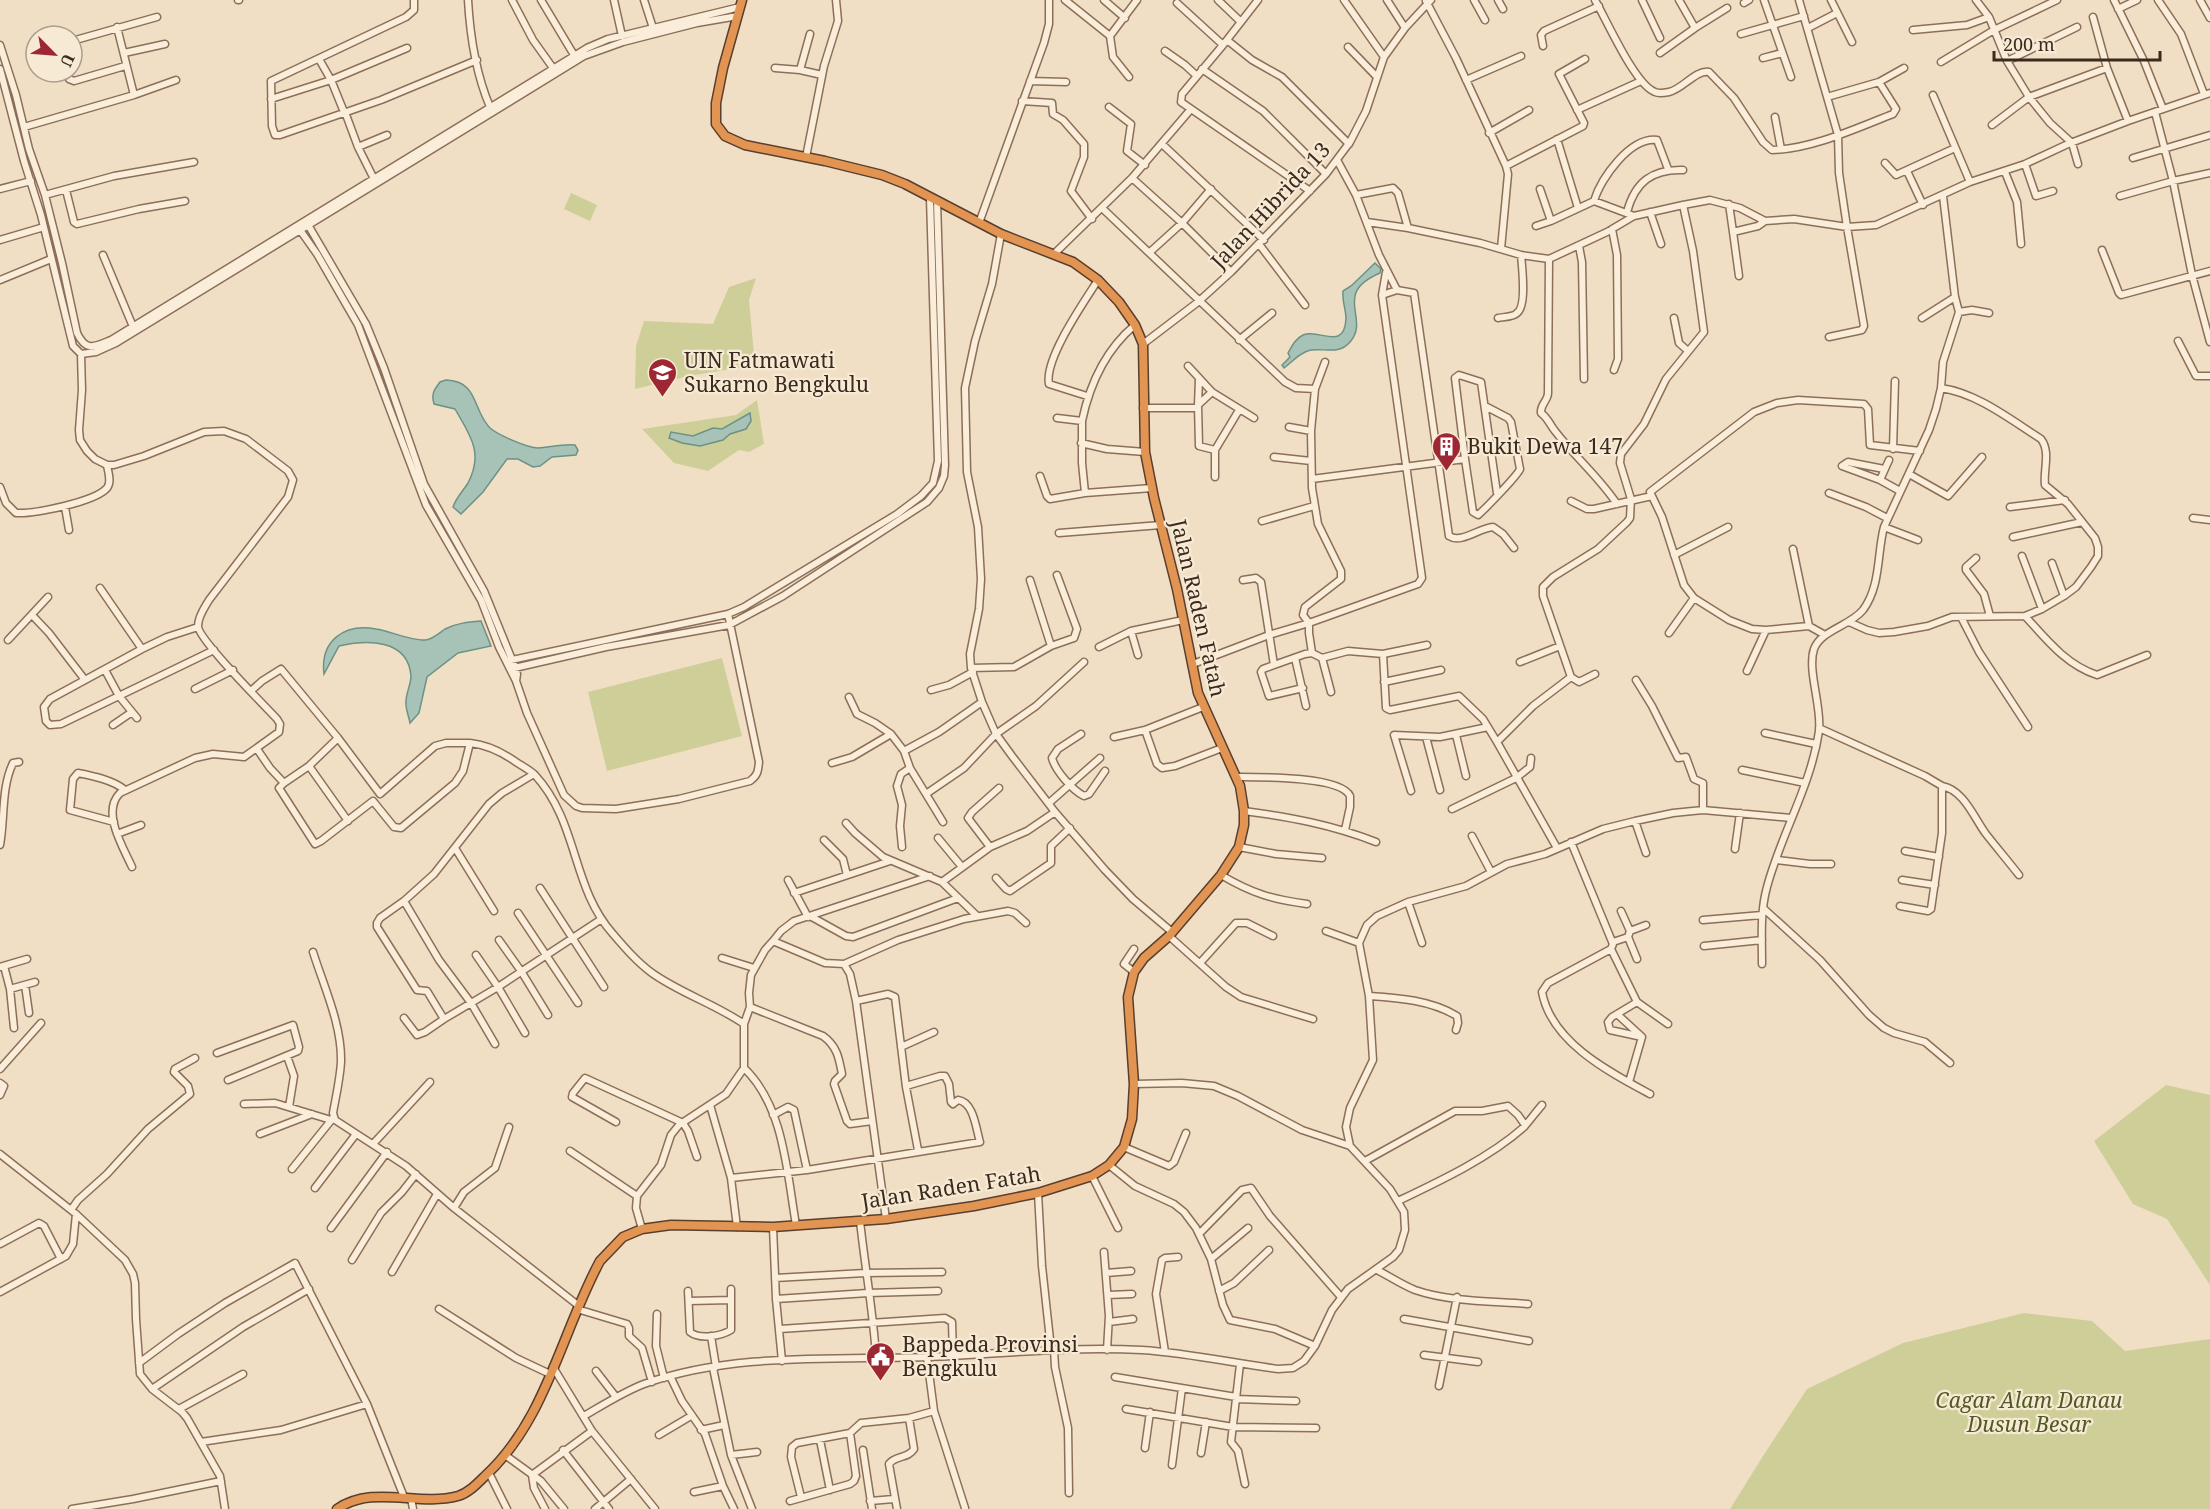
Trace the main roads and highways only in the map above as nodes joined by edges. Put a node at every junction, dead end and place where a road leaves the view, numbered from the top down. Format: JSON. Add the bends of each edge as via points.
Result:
{"nodes":[{"id":1,"x":741,"y":3,"type":"edge"},
{"id":2,"x":337,"y":1509,"type":"edge"}],
"edges":[{"from":1,"to":2,"type":"highway","name":"Jalan Raden Fatah","via":[[716,110],[719,129],[725,136],[739,143],[882,175],[905,184],[1001,234],[1073,262],[1098,280],[1135,325],[1143,344],[1145,452],[1152,488],[1203,707],[1236,777],[1244,811],[1239,847],[1221,876],[1134,972],[1128,996],[1134,1084],[1132,1119],[1124,1147],[1109,1165],[1092,1176],[1038,1193],[974,1206],[886,1219],[773,1227],[665,1225],[623,1237],[603,1256],[533,1412],[489,1473],[459,1496],[374,1496]]}]}
